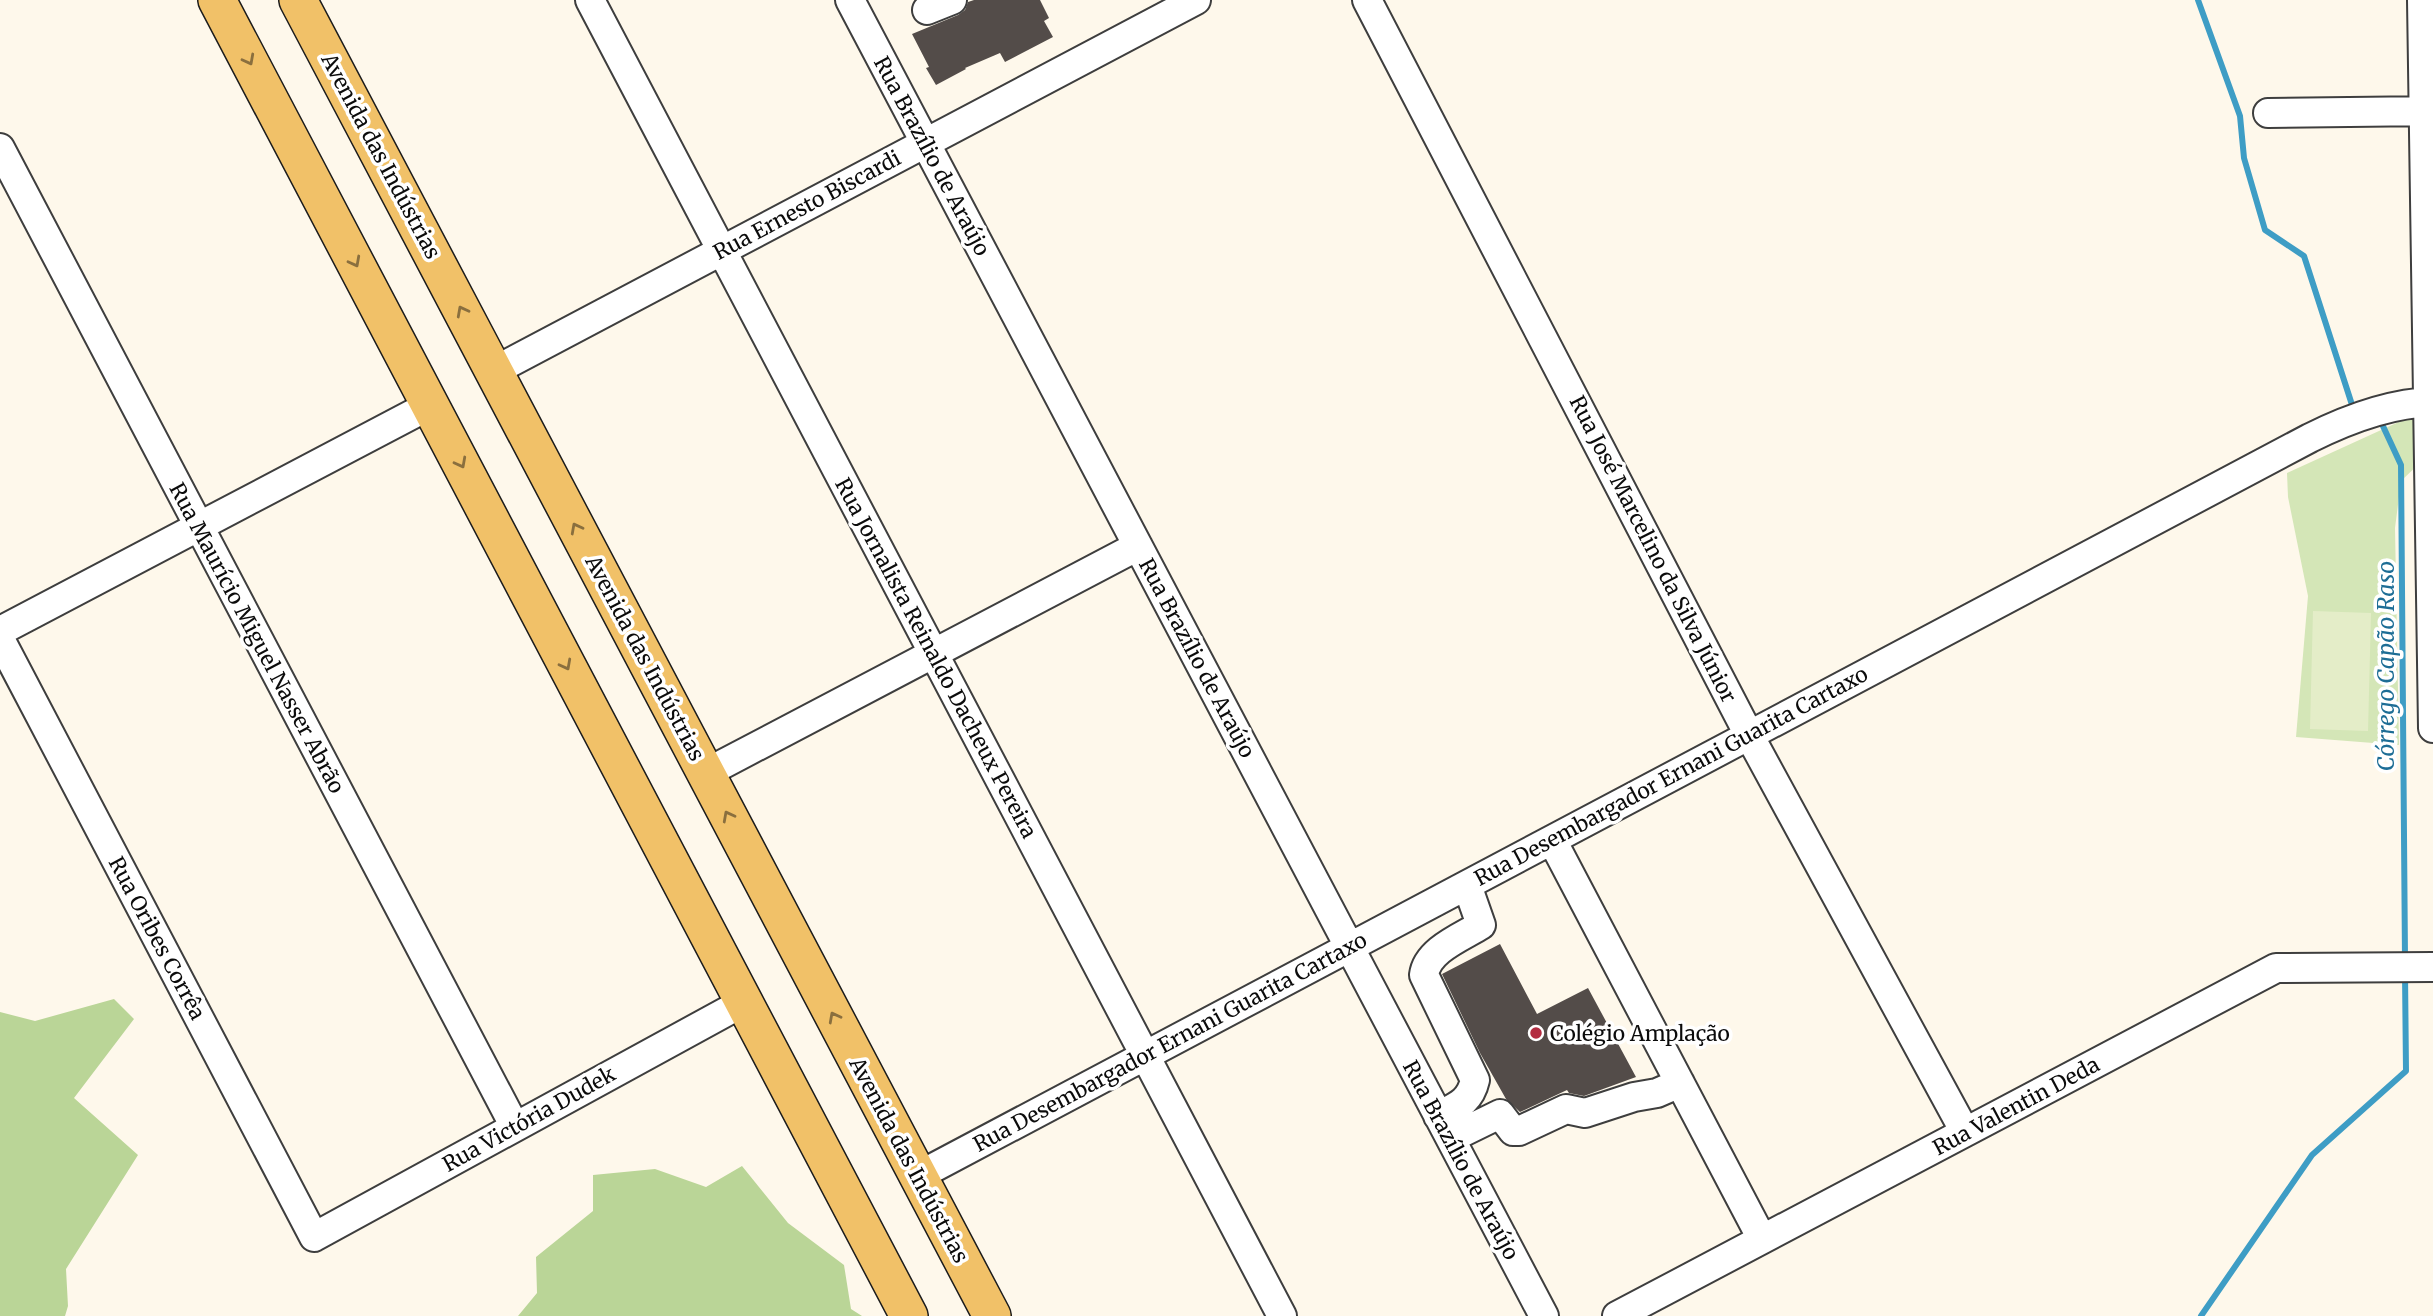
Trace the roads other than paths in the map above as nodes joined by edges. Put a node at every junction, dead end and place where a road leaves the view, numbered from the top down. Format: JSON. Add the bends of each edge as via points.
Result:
{"nodes":[{"id":1,"x":217,"y":0,"type":"edge"},
{"id":2,"x":298,"y":0,"type":"edge"},
{"id":3,"x":590,"y":0,"type":"edge"},
{"id":4,"x":850,"y":0,"type":"edge"},
{"id":5,"x":1196,"y":0,"type":"edge"},
{"id":6,"x":1367,"y":0,"type":"edge"},
{"id":7,"x":2422,"y":0,"type":"edge"},
{"id":8,"x":2428,"y":111,"type":"edge"},
{"id":9,"x":2268,"y":113,"type":"dead end"},
{"id":10,"x":925,"y":143,"type":"junction"},
{"id":11,"x":0,"y":148,"type":"edge"},
{"id":12,"x":722,"y":250,"type":"junction"},
{"id":13,"x":494,"y":371,"type":"junction"},
{"id":14,"x":2431,"y":402,"type":"edge"},
{"id":15,"x":430,"y":405,"type":"junction"},
{"id":16,"x":199,"y":526,"type":"junction"},
{"id":17,"x":1138,"y":546,"type":"junction"},
{"id":18,"x":0,"y":631,"type":"edge"},
{"id":19,"x":0,"y":639,"type":"edge"},
{"id":20,"x":933,"y":653,"type":"junction"},
{"id":21,"x":2433,"y":681,"type":"edge"},
{"id":22,"x":2433,"y":728,"type":"edge"},
{"id":23,"x":1749,"y":735,"type":"junction"},
{"id":24,"x":706,"y":773,"type":"junction"},
{"id":25,"x":1552,"y":840,"type":"junction"},
{"id":26,"x":1466,"y":885,"type":"junction"},
{"id":27,"x":1349,"y":947,"type":"junction"},
{"id":28,"x":2426,"y":967,"type":"edge"},
{"id":29,"x":744,"y":1002,"type":"junction"},
{"id":30,"x":1145,"y":1055,"type":"junction"},
{"id":31,"x":1680,"y":1083,"type":"junction"},
{"id":32,"x":514,"y":1127,"type":"junction"},
{"id":33,"x":1444,"y":1127,"type":"junction"},
{"id":34,"x":1965,"y":1132,"type":"junction"},
{"id":35,"x":918,"y":1176,"type":"junction"},
{"id":36,"x":314,"y":1237,"type":"joint"},
{"id":37,"x":1762,"y":1240,"type":"junction"},
{"id":38,"x":909,"y":1316,"type":"edge"},
{"id":39,"x":992,"y":1316,"type":"edge"},
{"id":40,"x":1282,"y":1316,"type":"edge"},
{"id":41,"x":1544,"y":1316,"type":"edge"},
{"id":42,"x":1617,"y":1316,"type":"edge"}],
"edges":[{"from":1,"to":15,"type":"main road","one_way":true},
{"from":13,"to":2,"type":"main road","name":"Avenida das Indústrias","one_way":true},
{"from":3,"to":12,"type":"street","name":"Rua Jornalista Reinaldo Dacheux Pereira"},
{"from":4,"to":10,"type":"street","name":"Rua Brazílio de Araújo"},
{"from":5,"to":10,"type":"street","name":"Rua Ernesto Biscardi"},
{"from":6,"to":23,"type":"street","name":"Rua José Marcelino da Silva Júnior"},
{"from":7,"to":8,"type":"street"},
{"from":8,"to":9,"type":"street"},
{"from":8,"to":14,"type":"street"},
{"from":10,"to":12,"type":"street","name":"Rua Ernesto Biscardi"},
{"from":10,"to":17,"type":"street","name":"Rua Brazílio de Araújo"},
{"from":11,"to":16,"type":"street","name":"Rua Maurício Miguel Nasser Abrão"},
{"from":12,"to":13,"type":"street","name":"Rua Ernesto Biscardi"},
{"from":12,"to":20,"type":"street","name":"Rua Jornalista Reinaldo Dacheux Pereira"},
{"from":24,"to":13,"type":"main road","name":"Avenida das Indústrias","one_way":true},
{"from":14,"to":21,"type":"street"},
{"from":14,"to":23,"type":"street","name":"Rua Desembargador Ernani Guarita Cartaxo","via":[[2384,409],[2339,424]]},
{"from":15,"to":16,"type":"street"},
{"from":15,"to":29,"type":"main road","one_way":true},
{"from":16,"to":18,"type":"street"},
{"from":16,"to":32,"type":"street","name":"Rua Maurício Miguel Nasser Abrão"},
{"from":17,"to":20,"type":"street"},
{"from":17,"to":27,"type":"street","name":"Rua Brazílio de Araújo"},
{"from":19,"to":36,"type":"street","name":"Rua Oribes Corrêa"},
{"from":20,"to":24,"type":"street"},
{"from":20,"to":30,"type":"street","name":"Rua Jornalista Reinaldo Dacheux Pereira"},
{"from":21,"to":22,"type":"street"},
{"from":23,"to":25,"type":"street","name":"Rua Desembargador Ernani Guarita Cartaxo"},
{"from":23,"to":34,"type":"street","name":"Rua José Marcelino da Silva Júnior"},
{"from":35,"to":24,"type":"main road","name":"Avenida das Indústrias","one_way":true},
{"from":25,"to":26,"type":"street","name":"Rua Desembargador Ernani Guarita Cartaxo"},
{"from":25,"to":31,"type":"street"},
{"from":26,"to":27,"type":"street","name":"Rua Desembargador Ernani Guarita Cartaxo"},
{"from":26,"to":33,"type":"street","via":[[1481,925],[1432,956],[1424,975],[1475,1080],[1472,1092]]},
{"from":27,"to":30,"type":"street","name":"Rua Desembargador Ernani Guarita Cartaxo"},
{"from":27,"to":33,"type":"street","name":"Rua Brazílio de Araújo"},
{"from":28,"to":34,"type":"street","name":"Rua Valentin Deda","via":[[2276,968]]},
{"from":29,"to":32,"type":"street","name":"Rua Victória Dudek"},
{"from":29,"to":38,"type":"main road"},
{"from":30,"to":35,"type":"street","name":"Rua Desembargador Ernani Guarita Cartaxo"},
{"from":30,"to":40,"type":"street","name":"Rua Jornalista Reinaldo Dacheux Pereira"},
{"from":31,"to":33,"type":"street","via":[[1586,1113],[1566,1109],[1519,1131],[1513,1131],[1500,1114]]},
{"from":31,"to":37,"type":"street"},
{"from":32,"to":36,"type":"street","name":"Rua Victória Dudek"},
{"from":33,"to":41,"type":"street","name":"Rua Brazílio de Araújo"},
{"from":34,"to":37,"type":"street","name":"Rua Valentin Deda"},
{"from":35,"to":39,"type":"main road","name":"Avenida das Indústrias"},
{"from":37,"to":42,"type":"street","name":"Rua Valentin Deda"}]}
